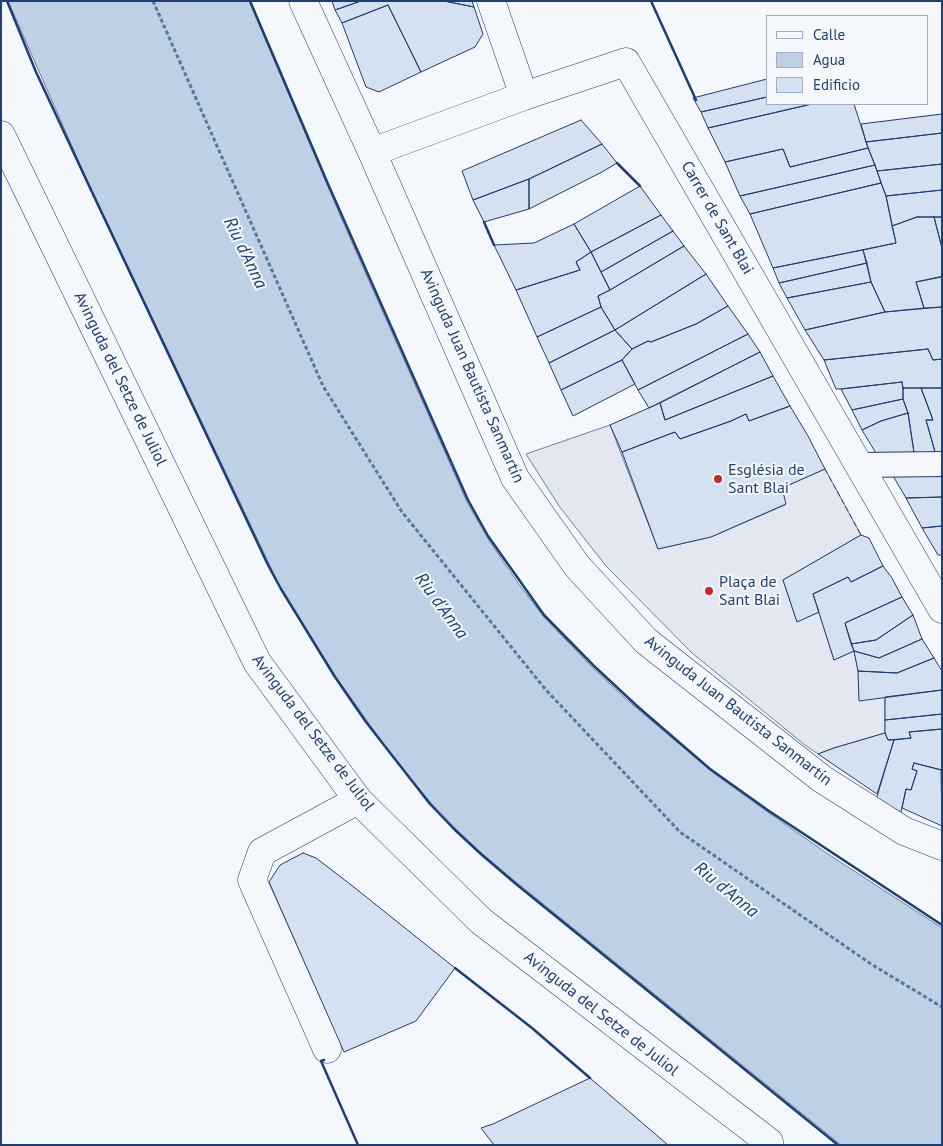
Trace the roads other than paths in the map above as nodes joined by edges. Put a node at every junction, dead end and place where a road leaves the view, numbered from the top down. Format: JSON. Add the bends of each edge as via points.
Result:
{"nodes":[{"id":1,"x":303,"y":1,"type":"edge"},
{"id":2,"x":491,"y":1,"type":"edge"},
{"id":3,"x":524,"y":96,"type":"junction"},
{"id":4,"x":1,"y":135,"type":"edge"},
{"id":5,"x":372,"y":152,"type":"junction"},
{"id":6,"x":942,"y":464,"type":"edge"},
{"id":7,"x":859,"y":465,"type":"junction"},
{"id":8,"x":942,"y":609,"type":"edge"},
{"id":9,"x":358,"y":800,"type":"junction"},
{"id":10,"x":942,"y":846,"type":"edge"},
{"id":11,"x":327,"y":1049,"type":"dead end"},
{"id":12,"x":767,"y":1144,"type":"edge"}],
"edges":[{"from":1,"to":5,"type":"street","name":"Avinguda Juan Bautista Sanmartín"},
{"from":2,"to":3,"type":"street"},
{"from":3,"to":5,"type":"street","name":"Carrer de Sant Blai"},
{"from":3,"to":7,"type":"street","name":"Carrer de Sant Blai","via":[[626,62]]},
{"from":4,"to":9,"type":"street","name":"Avinguda del Setze de Juliol","via":[[257,662]]},
{"from":5,"to":10,"type":"street","name":"Avinguda Juan Bautista Sanmartín","via":[[515,478],[577,566],[646,641],[822,779],[904,831]]},
{"from":6,"to":7,"type":"street"},
{"from":7,"to":8,"type":"street","name":"Carrer de Sant Blai"},
{"from":9,"to":11,"type":"street","via":[[262,852],[252,880]]},
{"from":9,"to":12,"type":"street","name":"Avinguda del Setze de Juliol","via":[[481,922]]}]}
